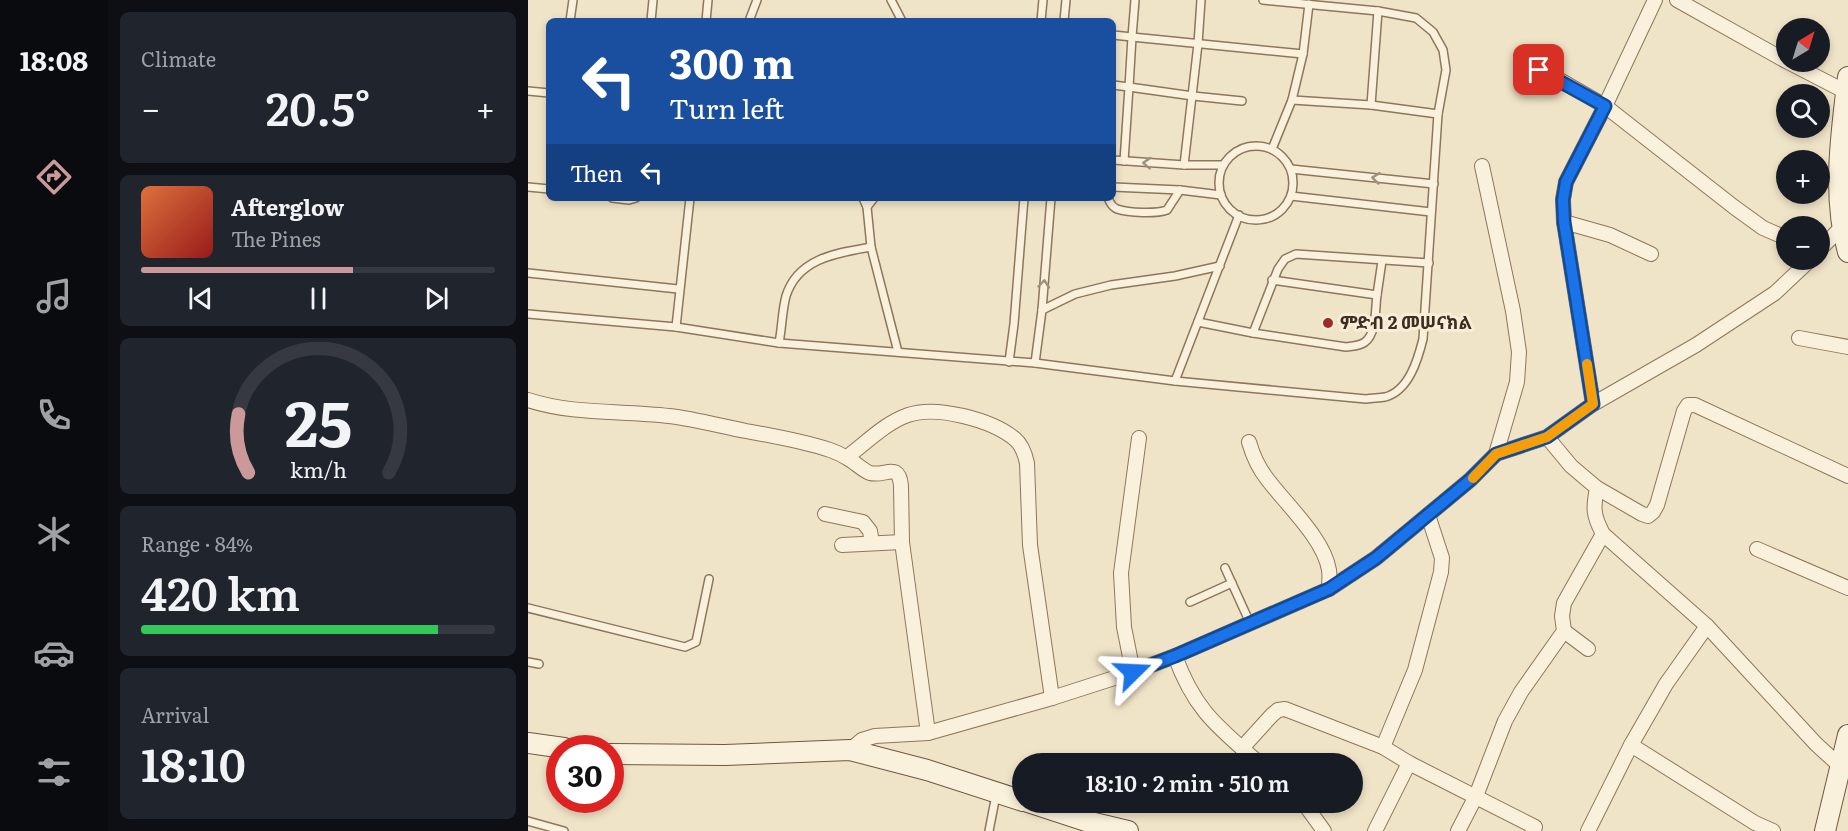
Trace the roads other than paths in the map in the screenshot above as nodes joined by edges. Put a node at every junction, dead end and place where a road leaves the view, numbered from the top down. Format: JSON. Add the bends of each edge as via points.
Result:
{"nodes":[{"id":1,"x":573,"y":0,"type":"edge"},
{"id":2,"x":653,"y":0,"type":"edge"},
{"id":3,"x":708,"y":0,"type":"edge"},
{"id":4,"x":757,"y":0,"type":"edge"},
{"id":5,"x":891,"y":0,"type":"edge"},
{"id":6,"x":1043,"y":0,"type":"edge"},
{"id":7,"x":1066,"y":0,"type":"edge"},
{"id":8,"x":1135,"y":0,"type":"edge"},
{"id":9,"x":1201,"y":0,"type":"edge"},
{"id":10,"x":1263,"y":0,"type":"edge"},
{"id":11,"x":1655,"y":0,"type":"edge"},
{"id":12,"x":1677,"y":0,"type":"edge"},
{"id":13,"x":1308,"y":4,"type":"junction"},
{"id":14,"x":1378,"y":11,"type":"junction"},
{"id":15,"x":570,"y":18,"type":"edge"},
{"id":16,"x":651,"y":18,"type":"edge"},
{"id":17,"x":706,"y":18,"type":"edge"},
{"id":18,"x":750,"y":18,"type":"edge"},
{"id":19,"x":900,"y":18,"type":"edge"},
{"id":20,"x":1041,"y":18,"type":"edge"},
{"id":21,"x":1064,"y":18,"type":"edge"},
{"id":22,"x":1116,"y":35,"type":"edge"},
{"id":23,"x":1132,"y":37,"type":"junction"},
{"id":24,"x":1198,"y":44,"type":"junction"},
{"id":25,"x":1302,"y":54,"type":"junction"},
{"id":26,"x":1776,"y":55,"type":"edge"},
{"id":27,"x":1521,"y":61,"type":"dead end"},
{"id":28,"x":1811,"y":72,"type":"edge"},
{"id":29,"x":1116,"y":85,"type":"edge"},
{"id":30,"x":1129,"y":87,"type":"junction"},
{"id":31,"x":1847,"y":88,"type":"edge"},
{"id":32,"x":528,"y":91,"type":"edge"},
{"id":33,"x":546,"y":93,"type":"edge"},
{"id":34,"x":1193,"y":96,"type":"junction"},
{"id":35,"x":1242,"y":100,"type":"dead end"},
{"id":36,"x":1292,"y":100,"type":"junction"},
{"id":37,"x":1371,"y":105,"type":"junction"},
{"id":38,"x":1605,"y":106,"type":"junction"},
{"id":39,"x":1438,"y":114,"type":"junction"},
{"id":40,"x":1272,"y":149,"type":"junction"},
{"id":41,"x":1116,"y":160,"type":"edge"},
{"id":42,"x":1124,"y":161,"type":"junction"},
{"id":43,"x":1184,"y":165,"type":"junction"},
{"id":44,"x":1223,"y":165,"type":"junction"},
{"id":45,"x":1482,"y":166,"type":"dead end"},
{"id":46,"x":1291,"y":170,"type":"junction"},
{"id":47,"x":1434,"y":184,"type":"junction"},
{"id":48,"x":528,"y":187,"type":"edge"},
{"id":49,"x":1116,"y":187,"type":"edge"},
{"id":50,"x":546,"y":189,"type":"edge"},
{"id":51,"x":1180,"y":190,"type":"junction"},
{"id":52,"x":1221,"y":195,"type":"junction"},
{"id":53,"x":1291,"y":196,"type":"junction"},
{"id":54,"x":690,"y":201,"type":"edge"},
{"id":55,"x":864,"y":201,"type":"edge"},
{"id":56,"x":872,"y":201,"type":"edge"},
{"id":57,"x":1024,"y":201,"type":"edge"},
{"id":58,"x":1051,"y":201,"type":"edge"},
{"id":59,"x":1109,"y":201,"type":"edge"},
{"id":60,"x":867,"y":207,"type":"junction"},
{"id":61,"x":1431,"y":213,"type":"junction"},
{"id":62,"x":1239,"y":215,"type":"junction"},
{"id":63,"x":1564,"y":222,"type":"junction"},
{"id":64,"x":1844,"y":227,"type":"edge"},
{"id":65,"x":1776,"y":234,"type":"edge"},
{"id":66,"x":1830,"y":239,"type":"edge"},
{"id":67,"x":871,"y":247,"type":"junction"},
{"id":68,"x":1848,"y":252,"type":"edge"},
{"id":69,"x":1651,"y":254,"type":"dead end"},
{"id":70,"x":1382,"y":261,"type":"junction"},
{"id":71,"x":1429,"y":263,"type":"junction"},
{"id":72,"x":1220,"y":266,"type":"junction"},
{"id":73,"x":1799,"y":270,"type":"edge"},
{"id":74,"x":528,"y":273,"type":"edge"},
{"id":75,"x":1272,"y":280,"type":"junction"},
{"id":76,"x":678,"y":289,"type":"junction"},
{"id":77,"x":1377,"y":295,"type":"junction"},
{"id":78,"x":1042,"y":310,"type":"junction"},
{"id":79,"x":528,"y":314,"type":"edge"},
{"id":80,"x":1198,"y":322,"type":"junction"},
{"id":81,"x":676,"y":327,"type":"junction"},
{"id":82,"x":1254,"y":333,"type":"junction"},
{"id":83,"x":1799,"y":338,"type":"dead end"},
{"id":84,"x":780,"y":343,"type":"junction"},
{"id":85,"x":1848,"y":346,"type":"edge"},
{"id":86,"x":898,"y":352,"type":"junction"},
{"id":87,"x":1009,"y":362,"type":"junction"},
{"id":88,"x":1035,"y":363,"type":"junction"},
{"id":89,"x":1175,"y":381,"type":"junction"},
{"id":90,"x":528,"y":400,"type":"edge"},
{"id":91,"x":1593,"y":404,"type":"junction"},
{"id":92,"x":1547,"y":437,"type":"junction"},
{"id":93,"x":1139,"y":438,"type":"dead end"},
{"id":94,"x":1248,"y":442,"type":"dead end"},
{"id":95,"x":1496,"y":454,"type":"junction"},
{"id":96,"x":847,"y":458,"type":"junction"},
{"id":97,"x":1848,"y":476,"type":"edge"},
{"id":98,"x":1597,"y":488,"type":"junction"},
{"id":99,"x":825,"y":514,"type":"dead end"},
{"id":100,"x":1428,"y":515,"type":"junction"},
{"id":101,"x":1603,"y":534,"type":"junction"},
{"id":102,"x":902,"y":542,"type":"junction"},
{"id":103,"x":872,"y":543,"type":"junction"},
{"id":104,"x":842,"y":546,"type":"dead end"},
{"id":105,"x":1757,"y":549,"type":"dead end"},
{"id":106,"x":1225,"y":568,"type":"dead end"},
{"id":107,"x":709,"y":579,"type":"dead end"},
{"id":108,"x":1232,"y":583,"type":"junction"},
{"id":109,"x":1848,"y":588,"type":"edge"},
{"id":110,"x":1329,"y":589,"type":"junction"},
{"id":111,"x":1190,"y":602,"type":"dead end"},
{"id":112,"x":528,"y":609,"type":"edge"},
{"id":113,"x":1250,"y":623,"type":"junction"},
{"id":114,"x":1707,"y":626,"type":"junction"},
{"id":115,"x":1564,"y":631,"type":"junction"},
{"id":116,"x":1588,"y":649,"type":"dead end"},
{"id":117,"x":1175,"y":656,"type":"junction"},
{"id":118,"x":528,"y":662,"type":"edge"},
{"id":119,"x":539,"y":663,"type":"dead end"},
{"id":120,"x":1133,"y":672,"type":"junction"},
{"id":121,"x":1053,"y":698,"type":"junction"},
{"id":122,"x":928,"y":733,"type":"junction"},
{"id":123,"x":1848,"y":735,"type":"edge"},
{"id":124,"x":528,"y":743,"type":"edge"},
{"id":125,"x":1631,"y":744,"type":"junction"},
{"id":126,"x":546,"y":746,"type":"edge"},
{"id":127,"x":1383,"y":747,"type":"junction"},
{"id":128,"x":1242,"y":748,"type":"junction"},
{"id":129,"x":850,"y":750,"type":"junction"},
{"id":130,"x":1248,"y":753,"type":"edge"},
{"id":131,"x":624,"y":754,"type":"edge"},
{"id":132,"x":1409,"y":763,"type":"junction"},
{"id":133,"x":1840,"y":766,"type":"junction"},
{"id":134,"x":996,"y":792,"type":"junction"},
{"id":135,"x":1476,"y":796,"type":"junction"},
{"id":136,"x":1012,"y":797,"type":"edge"},
{"id":137,"x":1062,"y":813,"type":"edge"},
{"id":138,"x":1311,"y":813,"type":"edge"},
{"id":139,"x":528,"y":821,"type":"edge"},
{"id":140,"x":1538,"y":830,"type":"edge"},
{"id":141,"x":564,"y":831,"type":"edge"},
{"id":142,"x":988,"y":831,"type":"edge"},
{"id":143,"x":1128,"y":831,"type":"edge"},
{"id":144,"x":1324,"y":831,"type":"edge"},
{"id":145,"x":1374,"y":831,"type":"edge"},
{"id":146,"x":1458,"y":831,"type":"edge"},
{"id":147,"x":1588,"y":831,"type":"edge"},
{"id":148,"x":1773,"y":831,"type":"edge"},
{"id":149,"x":1825,"y":831,"type":"edge"}],
"edges":[{"from":1,"to":15,"type":"lane"},
{"from":2,"to":16,"type":"lane"},
{"from":3,"to":17,"type":"lane"},
{"from":4,"to":18,"type":"lane"},
{"from":5,"to":19,"type":"lane"},
{"from":6,"to":20,"type":"lane"},
{"from":7,"to":21,"type":"lane"},
{"from":8,"to":23,"type":"lane"},
{"from":9,"to":24,"type":"lane"},
{"from":10,"to":13,"type":"lane"},
{"from":11,"to":38,"type":"street"},
{"from":12,"to":26,"type":"street"},
{"from":13,"to":14,"type":"lane"},
{"from":13,"to":25,"type":"lane"},
{"from":14,"to":37,"type":"lane"},
{"from":14,"to":39,"type":"lane","via":[[1416,18],[1433,32],[1443,50],[1446,70]]},
{"from":22,"to":23,"type":"lane"},
{"from":23,"to":24,"type":"lane"},
{"from":23,"to":30,"type":"lane"},
{"from":24,"to":25,"type":"lane"},
{"from":24,"to":34,"type":"lane"},
{"from":25,"to":36,"type":"lane"},
{"from":27,"to":38,"type":"street"},
{"from":28,"to":31,"type":"street"},
{"from":29,"to":30,"type":"lane"},
{"from":30,"to":34,"type":"lane"},
{"from":30,"to":42,"type":"lane"},
{"from":31,"to":64,"type":"street","via":[[1840,162]]},
{"from":32,"to":33,"type":"lane"},
{"from":34,"to":35,"type":"lane"},
{"from":34,"to":43,"type":"lane"},
{"from":36,"to":37,"type":"lane"},
{"from":36,"to":40,"type":"lane"},
{"from":37,"to":39,"type":"lane"},
{"from":38,"to":63,"type":"street","via":[[1566,182]]},
{"from":38,"to":65,"type":"street","via":[[1743,214]]},
{"from":39,"to":47,"type":"lane"},
{"from":40,"to":44,"type":"lane","via":[[1244,147]]},
{"from":40,"to":46,"type":"lane"},
{"from":41,"to":42,"type":"lane"},
{"from":43,"to":42,"type":"lane","one_way":true},
{"from":43,"to":44,"type":"lane"},
{"from":44,"to":52,"type":"lane","via":[[1219,179]]},
{"from":45,"to":95,"type":"street","via":[[1519,352],[1517,382]]},
{"from":47,"to":46,"type":"lane","one_way":true},
{"from":46,"to":53,"type":"lane"},
{"from":47,"to":61,"type":"lane"},
{"from":48,"to":50,"type":"lane"},
{"from":49,"to":51,"type":"lane"},
{"from":51,"to":52,"type":"lane"},
{"from":51,"to":59,"type":"lane","via":[[1167,210],[1158,214],[1116,209]]},
{"from":52,"to":62,"type":"lane"},
{"from":53,"to":61,"type":"lane"},
{"from":53,"to":62,"type":"lane","via":[[1275,215],[1250,219]]},
{"from":54,"to":76,"type":"lane"},
{"from":55,"to":60,"type":"lane"},
{"from":56,"to":60,"type":"lane"},
{"from":57,"to":87,"type":"lane"},
{"from":78,"to":58,"type":"lane","one_way":true},
{"from":60,"to":67,"type":"lane"},
{"from":61,"to":71,"type":"lane"},
{"from":62,"to":72,"type":"lane"},
{"from":63,"to":69,"type":"street","via":[[1610,235]]},
{"from":63,"to":91,"type":"street"},
{"from":64,"to":66,"type":"street"},
{"from":64,"to":68,"type":"street"},
{"from":67,"to":84,"type":"lane","via":[[836,253],[808,265],[793,279],[786,297]]},
{"from":67,"to":86,"type":"lane"},
{"from":70,"to":71,"type":"lane"},
{"from":70,"to":75,"type":"lane","via":[[1296,254],[1285,259]]},
{"from":70,"to":77,"type":"lane"},
{"from":71,"to":89,"type":"lane","via":[[1423,339],[1416,366],[1404,384],[1388,396],[1366,399]]},
{"from":72,"to":78,"type":"lane","via":[[1111,285],[1075,294]]},
{"from":72,"to":80,"type":"lane"},
{"from":73,"to":91,"type":"street","via":[[1774,293],[1696,345]]},
{"from":74,"to":76,"type":"lane"},
{"from":75,"to":77,"type":"lane"},
{"from":75,"to":82,"type":"lane"},
{"from":76,"to":81,"type":"lane"},
{"from":77,"to":82,"type":"lane","via":[[1372,331],[1368,341],[1360,345],[1346,347]]},
{"from":78,"to":88,"type":"lane"},
{"from":79,"to":81,"type":"lane"},
{"from":80,"to":82,"type":"lane"},
{"from":80,"to":89,"type":"lane"},
{"from":81,"to":84,"type":"lane"},
{"from":83,"to":85,"type":"street"},
{"from":84,"to":86,"type":"lane"},
{"from":86,"to":87,"type":"lane"},
{"from":87,"to":88,"type":"lane"},
{"from":88,"to":89,"type":"lane"},
{"from":90,"to":96,"type":"street","via":[[582,412],[668,416],[786,439]]},
{"from":91,"to":92,"type":"street"},
{"from":92,"to":95,"type":"street"},
{"from":92,"to":98,"type":"street","via":[[1571,466]]},
{"from":93,"to":120,"type":"street","via":[[1121,573],[1124,627]]},
{"from":94,"to":110,"type":"street","via":[[1267,479],[1296,511],[1323,553],[1329,569]]},
{"from":95,"to":100,"type":"street"},
{"from":96,"to":102,"type":"street","via":[[870,472],[893,471],[901,478]]},
{"from":96,"to":121,"type":"street","via":[[888,425],[924,411],[978,420],[1016,440],[1027,463],[1030,545]]},
{"from":97,"to":98,"type":"street","via":[[1688,405],[1653,513],[1642,514]]},
{"from":98,"to":101,"type":"street","via":[[1593,508]]},
{"from":99,"to":103,"type":"street","via":[[863,522]]},
{"from":100,"to":110,"type":"street","via":[[1376,558]]},
{"from":100,"to":127,"type":"street","via":[[1442,558],[1441,572],[1415,670]]},
{"from":101,"to":114,"type":"street"},
{"from":101,"to":115,"type":"street","via":[[1564,603]]},
{"from":102,"to":103,"type":"street"},
{"from":102,"to":122,"type":"street"},
{"from":103,"to":104,"type":"street"},
{"from":105,"to":109,"type":"street"},
{"from":106,"to":108,"type":"lane"},
{"from":107,"to":112,"type":"lane","via":[[696,642],[685,647]]},
{"from":108,"to":111,"type":"lane"},
{"from":108,"to":113,"type":"lane"},
{"from":110,"to":113,"type":"street"},
{"from":113,"to":117,"type":"street"},
{"from":114,"to":125,"type":"street","via":[[1666,684]]},
{"from":114,"to":133,"type":"street"},
{"from":115,"to":116,"type":"street"},
{"from":115,"to":135,"type":"street","via":[[1505,721]]},
{"from":117,"to":120,"type":"street"},
{"from":117,"to":128,"type":"street","via":[[1192,697],[1221,731]]},
{"from":118,"to":119,"type":"lane"},
{"from":120,"to":121,"type":"street"},
{"from":121,"to":122,"type":"street"},
{"from":122,"to":129,"type":"street","via":[[874,736]]},
{"from":123,"to":133,"type":"street"},
{"from":124,"to":126,"type":"street"},
{"from":125,"to":147,"type":"street"},
{"from":125,"to":148,"type":"street"},
{"from":127,"to":128,"type":"street","via":[[1286,709],[1272,715]]},
{"from":127,"to":132,"type":"street"},
{"from":128,"to":130,"type":"street"},
{"from":129,"to":131,"type":"street"},
{"from":129,"to":134,"type":"street"},
{"from":132,"to":135,"type":"street"},
{"from":132,"to":145,"type":"street"},
{"from":133,"to":149,"type":"street"},
{"from":134,"to":136,"type":"street"},
{"from":134,"to":142,"type":"lane"},
{"from":135,"to":140,"type":"street"},
{"from":135,"to":146,"type":"street"},
{"from":137,"to":143,"type":"street"},
{"from":138,"to":144,"type":"street"},
{"from":139,"to":141,"type":"lane"}]}
